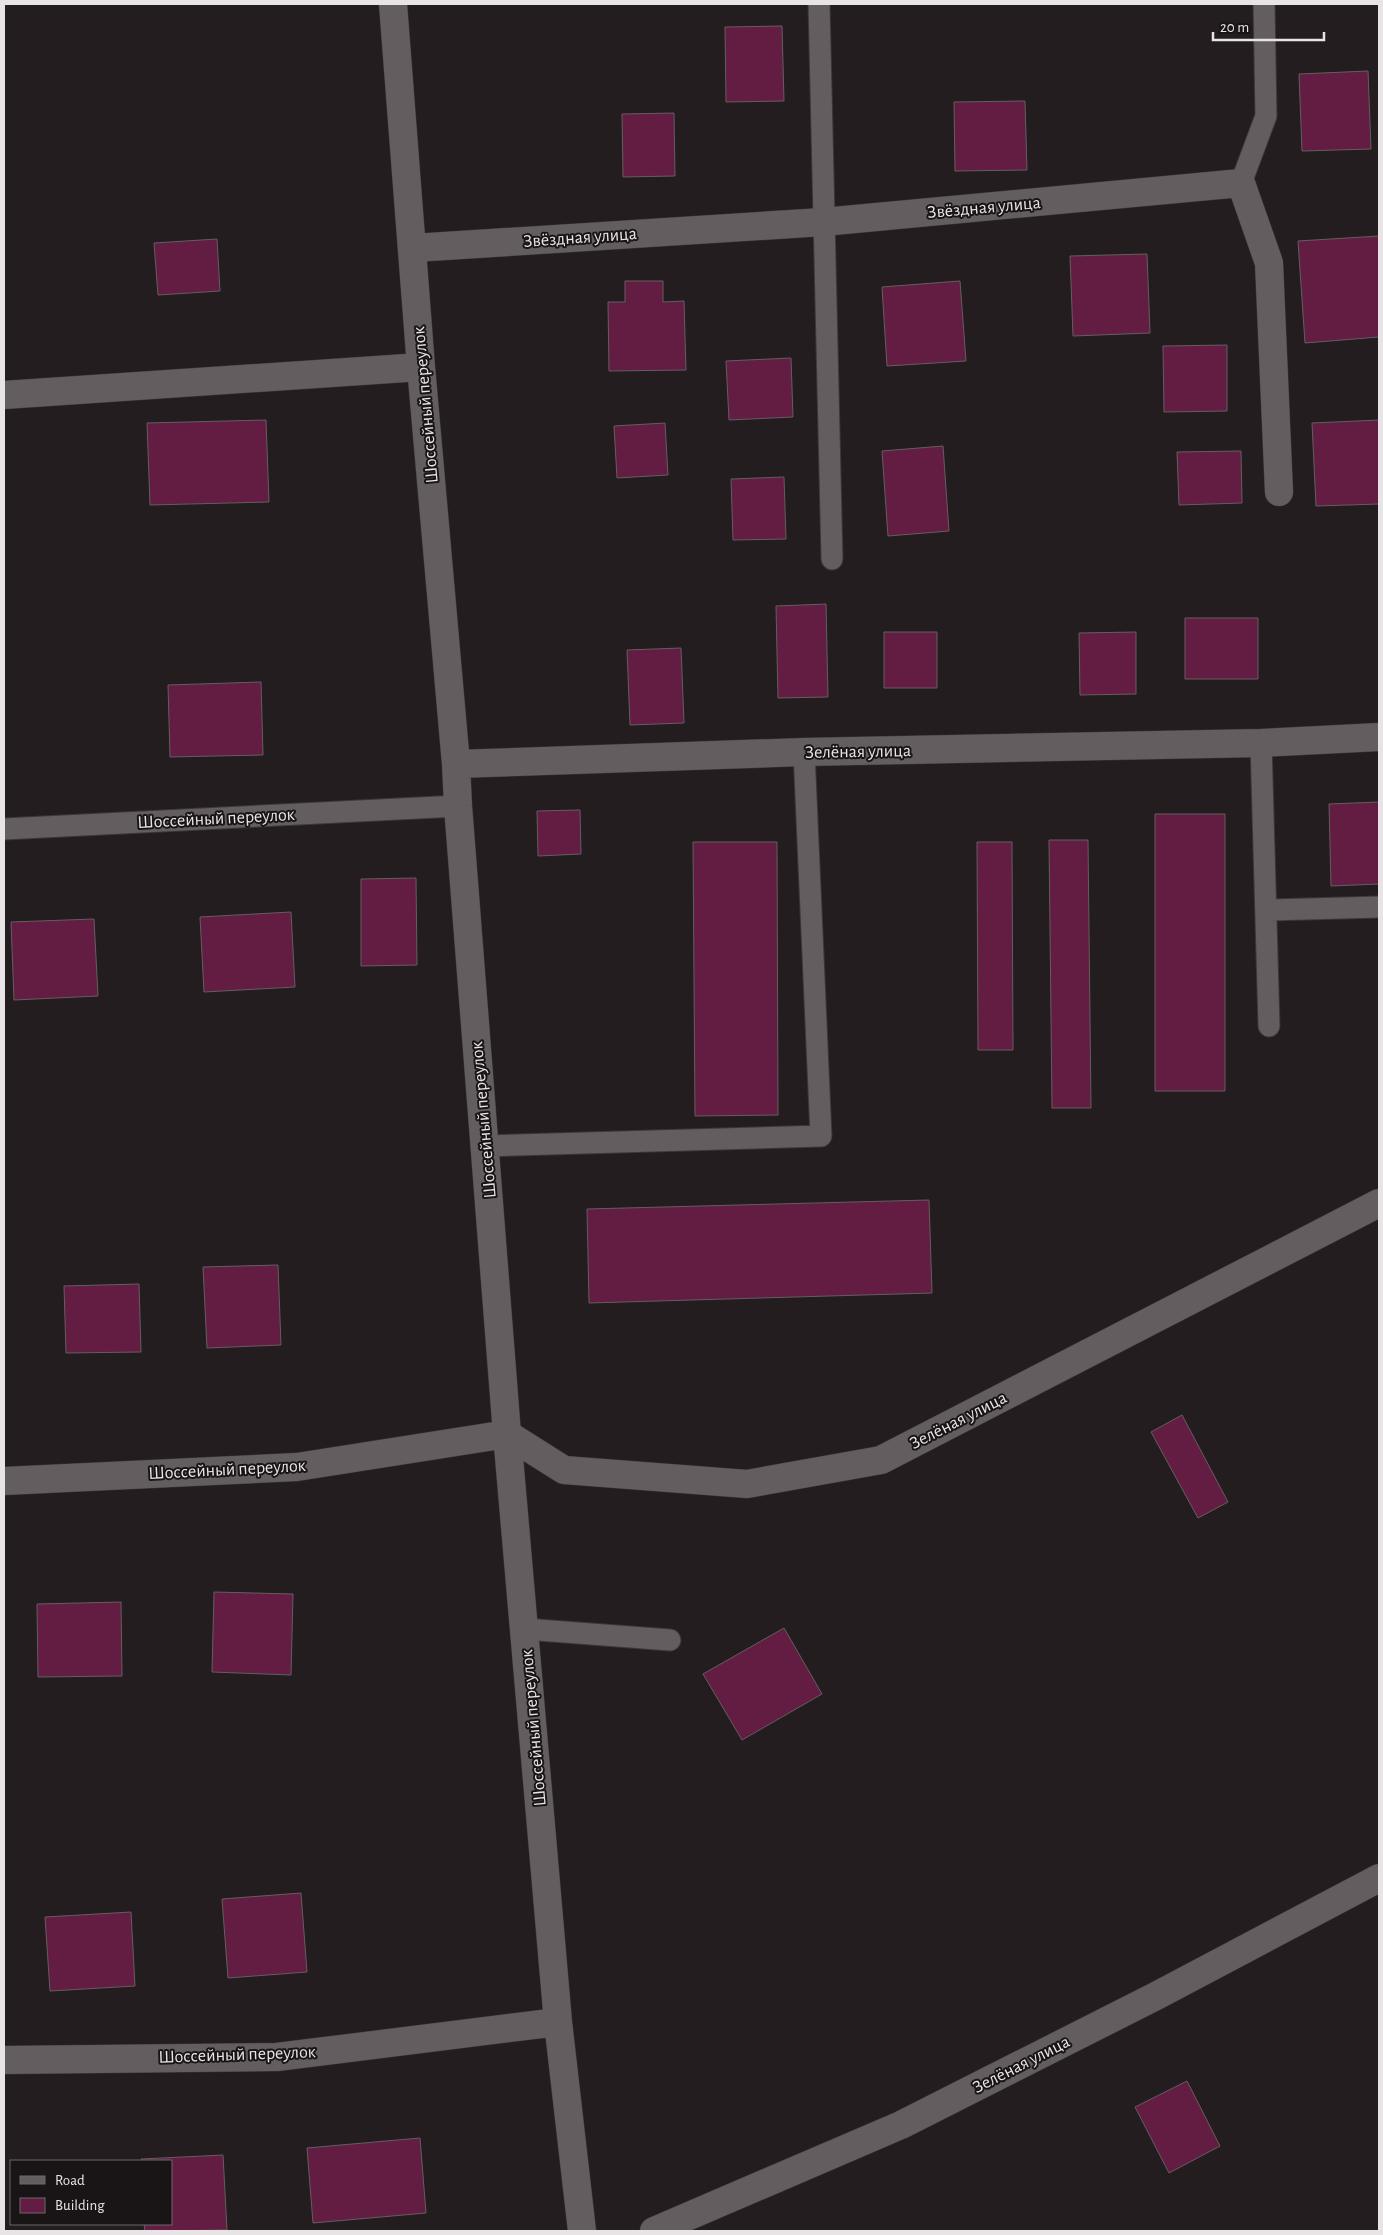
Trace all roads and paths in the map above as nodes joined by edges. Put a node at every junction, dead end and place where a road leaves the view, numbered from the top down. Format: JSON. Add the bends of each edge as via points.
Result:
{"nodes":[{"id":1,"x":393,"y":4,"type":"edge"},
{"id":2,"x":819,"y":4,"type":"edge"},
{"id":3,"x":1264,"y":4,"type":"edge"},
{"id":4,"x":1242,"y":183,"type":"junction"},
{"id":5,"x":823,"y":222,"type":"junction"},
{"id":6,"x":413,"y":248,"type":"junction"},
{"id":7,"x":421,"y":367,"type":"junction"},
{"id":8,"x":4,"y":395,"type":"edge"},
{"id":9,"x":1279,"y":492,"type":"dead end"},
{"id":10,"x":832,"y":558,"type":"dead end"},
{"id":11,"x":1379,"y":737,"type":"edge"},
{"id":12,"x":1261,"y":744,"type":"junction"},
{"id":13,"x":804,"y":752,"type":"junction"},
{"id":14,"x":456,"y":764,"type":"junction"},
{"id":15,"x":458,"y":806,"type":"junction"},
{"id":16,"x":4,"y":829,"type":"edge"},
{"id":17,"x":1379,"y":907,"type":"edge"},
{"id":18,"x":1266,"y":910,"type":"junction"},
{"id":19,"x":1269,"y":1026,"type":"dead end"},
{"id":20,"x":485,"y":1146,"type":"junction"},
{"id":21,"x":1379,"y":1203,"type":"edge"},
{"id":22,"x":507,"y":1434,"type":"junction"},
{"id":23,"x":4,"y":1481,"type":"edge"},
{"id":24,"x":525,"y":1629,"type":"junction"},
{"id":25,"x":670,"y":1640,"type":"dead end"},
{"id":26,"x":1379,"y":1878,"type":"edge"},
{"id":27,"x":558,"y":2022,"type":"junction"},
{"id":28,"x":4,"y":2060,"type":"edge"},
{"id":29,"x":582,"y":2231,"type":"edge"},
{"id":30,"x":654,"y":2231,"type":"edge"}],
"edges":[{"from":1,"to":6,"type":"street","name":"Шоссейный переулок"},
{"from":2,"to":5,"type":"lane"},
{"from":3,"to":4,"type":"lane","via":[[1266,116]]},
{"from":4,"to":5,"type":"street","name":"Звёздная улица"},
{"from":4,"to":9,"type":"street","via":[[1269,263]]},
{"from":5,"to":6,"type":"street","name":"Звёздная улица"},
{"from":5,"to":10,"type":"lane"},
{"from":6,"to":7,"type":"street","name":"Шоссейный переулок"},
{"from":7,"to":8,"type":"street"},
{"from":7,"to":14,"type":"street","name":"Шоссейный переулок"},
{"from":11,"to":12,"type":"street","name":"Зелёная улица"},
{"from":12,"to":13,"type":"street","name":"Зелёная улица"},
{"from":12,"to":18,"type":"lane"},
{"from":13,"to":14,"type":"street","name":"Зелёная улица"},
{"from":13,"to":20,"type":"lane","via":[[821,1136]]},
{"from":14,"to":15,"type":"street","name":"Шоссейный переулок"},
{"from":15,"to":16,"type":"lane","name":"Шоссейный переулок"},
{"from":15,"to":20,"type":"street","name":"Шоссейный переулок"},
{"from":17,"to":18,"type":"lane"},
{"from":18,"to":19,"type":"lane"},
{"from":20,"to":22,"type":"street","name":"Шоссейный переулок"},
{"from":21,"to":22,"type":"street","name":"Зелёная улица","via":[[881,1460],[747,1484],[564,1470]]},
{"from":22,"to":23,"type":"street","name":"Шоссейный переулок","via":[[297,1467]]},
{"from":22,"to":24,"type":"street","name":"Шоссейный переулок"},
{"from":24,"to":25,"type":"lane"},
{"from":24,"to":27,"type":"street","name":"Шоссейный переулок"},
{"from":26,"to":30,"type":"street","name":"Зелёная улица","via":[[901,2125]]},
{"from":27,"to":28,"type":"street","name":"Шоссейный переулок","via":[[277,2056]]},
{"from":27,"to":29,"type":"street","name":"Шоссейный переулок"}]}
